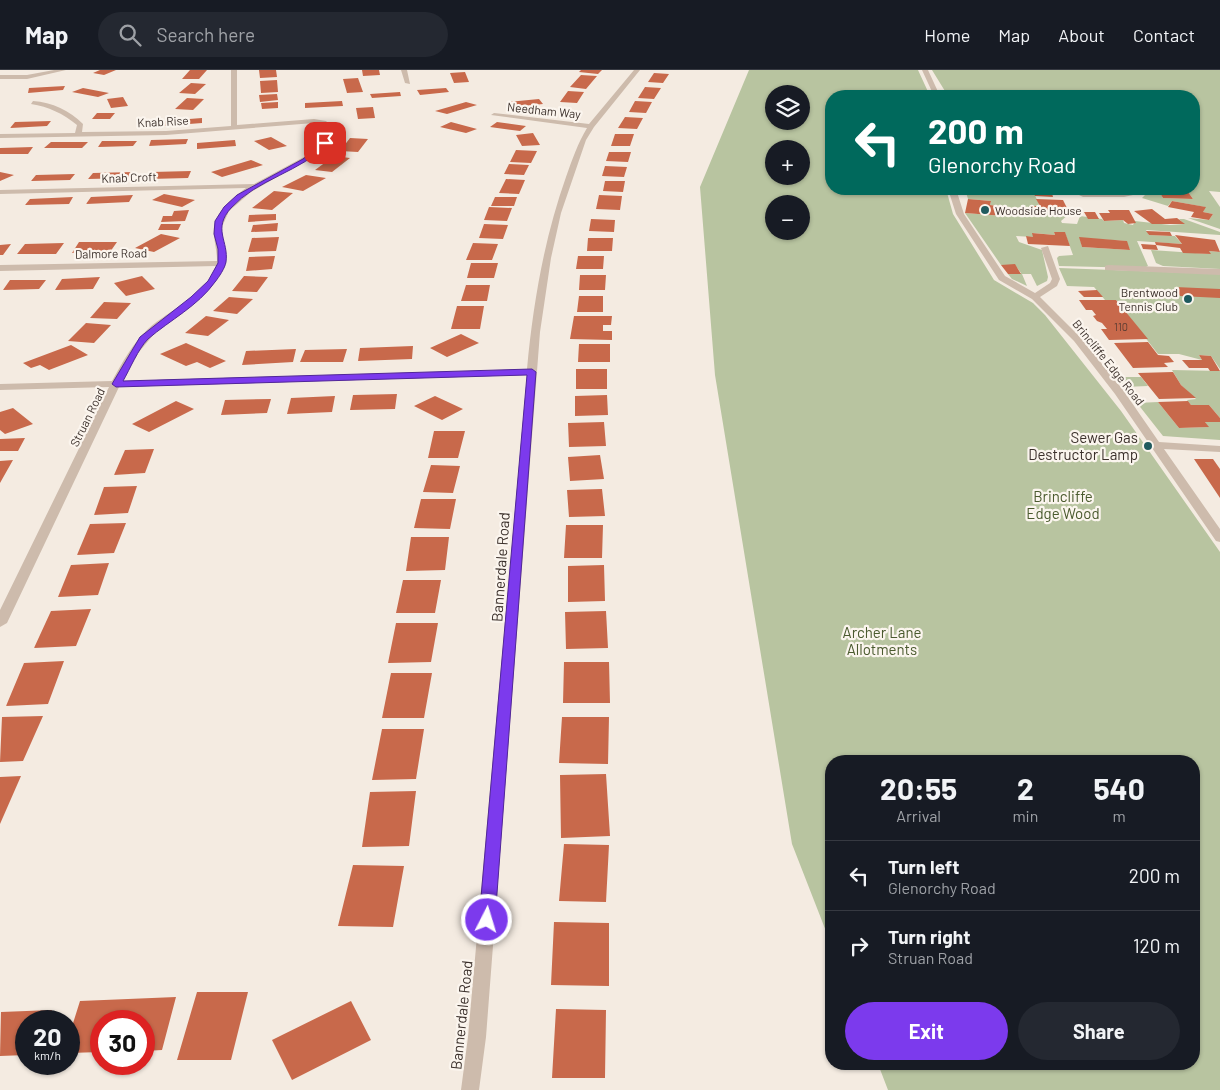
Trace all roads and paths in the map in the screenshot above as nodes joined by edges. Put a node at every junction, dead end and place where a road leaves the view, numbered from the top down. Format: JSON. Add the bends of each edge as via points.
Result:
{"nodes":[{"id":1,"x":63,"y":70,"type":"edge"},
{"id":2,"x":234,"y":70,"type":"edge"},
{"id":3,"x":404,"y":70,"type":"edge"},
{"id":4,"x":637,"y":70,"type":"edge"},
{"id":5,"x":925,"y":70,"type":"edge"},
{"id":6,"x":0,"y":77,"type":"edge"},
{"id":7,"x":408,"y":82,"type":"dead end"},
{"id":8,"x":934,"y":90,"type":"edge"},
{"id":9,"x":33,"y":103,"type":"dead end"},
{"id":10,"x":494,"y":115,"type":"dead end"},
{"id":11,"x":591,"y":126,"type":"junction"},
{"id":12,"x":234,"y":128,"type":"junction"},
{"id":13,"x":78,"y":134,"type":"junction"},
{"id":14,"x":0,"y":136,"type":"edge"},
{"id":15,"x":258,"y":186,"type":"junction"},
{"id":16,"x":0,"y":192,"type":"edge"},
{"id":17,"x":954,"y":195,"type":"edge"},
{"id":18,"x":1124,"y":195,"type":"edge"},
{"id":19,"x":1083,"y":196,"type":"dead end"},
{"id":20,"x":1045,"y":248,"type":"dead end"},
{"id":21,"x":222,"y":263,"type":"junction"},
{"id":22,"x":0,"y":268,"type":"edge"},
{"id":23,"x":1108,"y":268,"type":"dead end"},
{"id":24,"x":1220,"y":272,"type":"edge"},
{"id":25,"x":1035,"y":297,"type":"junction"},
{"id":26,"x":532,"y":372,"type":"junction"},
{"id":27,"x":116,"y":384,"type":"junction"},
{"id":28,"x":0,"y":388,"type":"edge"},
{"id":29,"x":1156,"y":445,"type":"junction"},
{"id":30,"x":1220,"y":449,"type":"edge"},
{"id":31,"x":1220,"y":538,"type":"edge"},
{"id":32,"x":0,"y":623,"type":"edge"},
{"id":33,"x":470,"y":1090,"type":"edge"}],
"edges":[{"from":1,"to":6,"type":"street","via":[[26,77]]},
{"from":2,"to":12,"type":"street"},
{"from":3,"to":7,"type":"street"},
{"from":4,"to":11,"type":"street","name":"Bannerdale Road"},
{"from":5,"to":8,"type":"street"},
{"from":9,"to":13,"type":"street","via":[[49,104],[72,118],[80,124]]},
{"from":10,"to":11,"type":"street","name":"Needham Way"},
{"from":11,"to":26,"type":"street","name":"Bannerdale Road","via":[[557,213],[547,258]]},
{"from":12,"to":13,"type":"street","name":"Knab Rise"},
{"from":12,"to":15,"type":"street","name":"Knab Rise","via":[[309,121],[326,124],[330,128],[325,143],[316,152]]},
{"from":13,"to":14,"type":"street","name":"Knab Rise"},
{"from":15,"to":16,"type":"street","name":"Knab Croft"},
{"from":15,"to":21,"type":"street","via":[[239,196],[226,208],[219,221],[217,234]]},
{"from":17,"to":25,"type":"street","name":"Brincliffe Edge Road","via":[[960,214],[1002,278]]},
{"from":18,"to":19,"type":"street"},
{"from":20,"to":25,"type":"street","via":[[1056,279]]},
{"from":21,"to":22,"type":"street","name":"Dalmore Road"},
{"from":21,"to":27,"type":"street","name":"Struan Road","via":[[212,282],[143,339]]},
{"from":23,"to":24,"type":"street"},
{"from":25,"to":29,"type":"street","name":"Brincliffe Edge Road","via":[[1077,339]]},
{"from":26,"to":27,"type":"street"},
{"from":26,"to":33,"type":"street","name":"Bannerdale Road","via":[[505,716]]},
{"from":27,"to":28,"type":"street"},
{"from":27,"to":32,"type":"street","name":"Struan Road"},
{"from":29,"to":30,"type":"street"},
{"from":29,"to":31,"type":"street","name":"Brincliffe Edge Road"}]}
